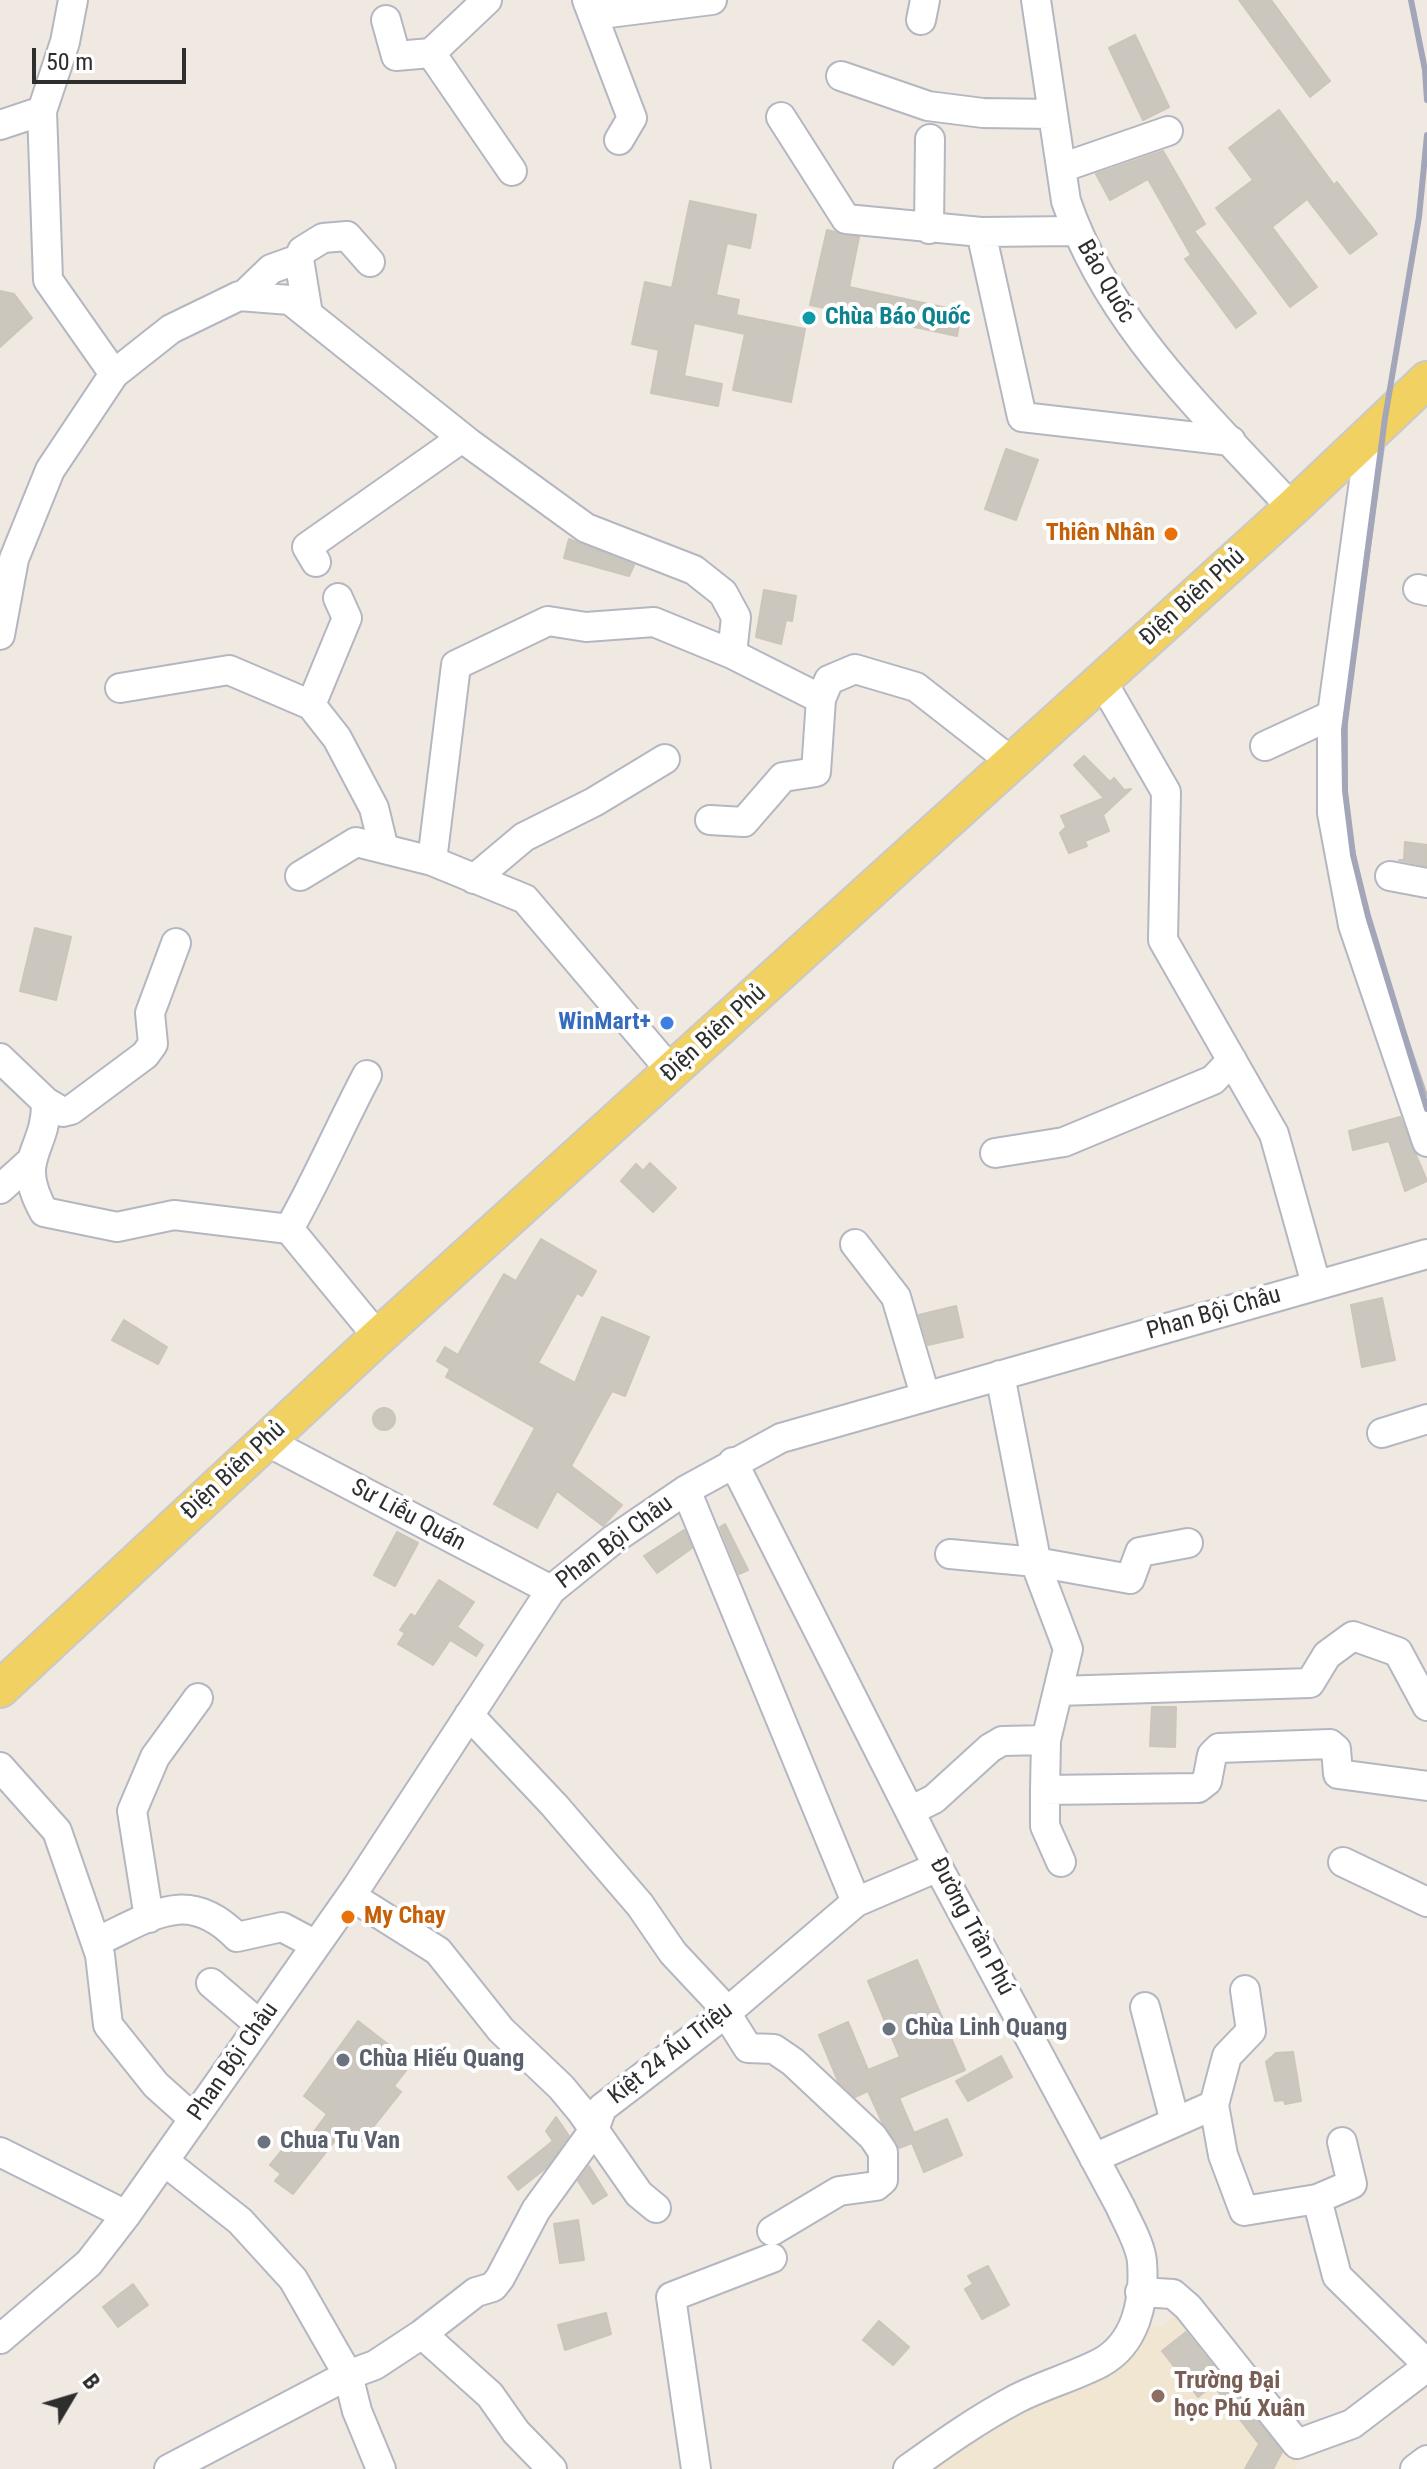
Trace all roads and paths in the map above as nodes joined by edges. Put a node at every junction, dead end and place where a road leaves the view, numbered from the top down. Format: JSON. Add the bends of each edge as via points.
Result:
{"nodes":[{"id":1,"x":73,"y":0,"type":"edge"},
{"id":2,"x":487,"y":0,"type":"edge"},
{"id":3,"x":712,"y":0,"type":"edge"},
{"id":4,"x":1036,"y":0,"type":"edge"},
{"id":5,"x":590,"y":8,"type":"edge"},
{"id":6,"x":386,"y":20,"type":"dead end"},
{"id":7,"x":431,"y":53,"type":"junction"},
{"id":8,"x":841,"y":76,"type":"dead end"},
{"id":9,"x":42,"y":111,"type":"junction"},
{"id":10,"x":1052,"y":114,"type":"junction"},
{"id":11,"x":781,"y":117,"type":"dead end"},
{"id":12,"x":0,"y":125,"type":"edge"},
{"id":13,"x":1168,"y":131,"type":"dead end"},
{"id":14,"x":930,"y":139,"type":"dead end"},
{"id":15,"x":619,"y":140,"type":"dead end"},
{"id":16,"x":1061,"y":168,"type":"junction"},
{"id":17,"x":512,"y":171,"type":"dead end"},
{"id":18,"x":929,"y":229,"type":"junction"},
{"id":19,"x":1077,"y":231,"type":"junction"},
{"id":20,"x":981,"y":232,"type":"junction"},
{"id":21,"x":299,"y":259,"type":"junction"},
{"id":22,"x":370,"y":262,"type":"dead end"},
{"id":23,"x":243,"y":296,"type":"junction"},
{"id":24,"x":308,"y":314,"type":"junction"},
{"id":25,"x":114,"y":374,"type":"junction"},
{"id":26,"x":1427,"y":380,"type":"edge"},
{"id":27,"x":1371,"y":430,"type":"junction"},
{"id":28,"x":462,"y":438,"type":"junction"},
{"id":29,"x":1231,"y":441,"type":"junction"},
{"id":30,"x":1292,"y":508,"type":"junction"},
{"id":31,"x":316,"y":562,"type":"dead end"},
{"id":32,"x":338,"y":598,"type":"dead end"},
{"id":33,"x":0,"y":635,"type":"edge"},
{"id":34,"x":732,"y":654,"type":"junction"},
{"id":35,"x":1102,"y":681,"type":"junction"},
{"id":36,"x":120,"y":688,"type":"dead end"},
{"id":37,"x":821,"y":699,"type":"junction"},
{"id":38,"x":311,"y":705,"type":"junction"},
{"id":39,"x":1332,"y":715,"type":"junction"},
{"id":40,"x":1265,"y":746,"type":"dead end"},
{"id":41,"x":665,"y":759,"type":"dead end"},
{"id":42,"x":1012,"y":762,"type":"junction"},
{"id":43,"x":710,"y":820,"type":"dead end"},
{"id":44,"x":384,"y":849,"type":"junction"},
{"id":45,"x":432,"y":861,"type":"junction"},
{"id":46,"x":300,"y":876,"type":"dead end"},
{"id":47,"x":1390,"y":876,"type":"dead end"},
{"id":48,"x":474,"y":879,"type":"junction"},
{"id":49,"x":1427,"y":883,"type":"edge"},
{"id":50,"x":176,"y":943,"type":"dead end"},
{"id":51,"x":0,"y":1058,"type":"edge"},
{"id":52,"x":1232,"y":1060,"type":"junction"},
{"id":53,"x":672,"y":1072,"type":"junction"},
{"id":54,"x":367,"y":1075,"type":"dead end"},
{"id":55,"x":46,"y":1102,"type":"junction"},
{"id":56,"x":1427,"y":1142,"type":"edge"},
{"id":57,"x":995,"y":1153,"type":"dead end"},
{"id":58,"x":29,"y":1163,"type":"junction"},
{"id":59,"x":0,"y":1189,"type":"edge"},
{"id":60,"x":289,"y":1229,"type":"junction"},
{"id":61,"x":855,"y":1244,"type":"dead end"},
{"id":62,"x":1427,"y":1254,"type":"edge"},
{"id":63,"x":1316,"y":1284,"type":"junction"},
{"id":64,"x":378,"y":1337,"type":"junction"},
{"id":65,"x":1000,"y":1375,"type":"junction"},
{"id":66,"x":925,"y":1395,"type":"junction"},
{"id":67,"x":1427,"y":1419,"type":"edge"},
{"id":68,"x":1382,"y":1433,"type":"dead end"},
{"id":69,"x":266,"y":1441,"type":"junction"},
{"id":70,"x":733,"y":1462,"type":"junction"},
{"id":71,"x":686,"y":1490,"type":"junction"},
{"id":72,"x":1188,"y":1543,"type":"dead end"},
{"id":73,"x":950,"y":1554,"type":"dead end"},
{"id":74,"x":1036,"y":1562,"type":"junction"},
{"id":75,"x":551,"y":1590,"type":"junction"},
{"id":76,"x":0,"y":1689,"type":"edge"},
{"id":77,"x":1058,"y":1691,"type":"junction"},
{"id":78,"x":198,"y":1698,"type":"dead end"},
{"id":79,"x":1427,"y":1706,"type":"edge"},
{"id":80,"x":469,"y":1715,"type":"junction"},
{"id":81,"x":1046,"y":1740,"type":"junction"},
{"id":82,"x":0,"y":1767,"type":"edge"},
{"id":83,"x":1427,"y":1786,"type":"edge"},
{"id":84,"x":1045,"y":1790,"type":"junction"},
{"id":85,"x":910,"y":1811,"type":"junction"},
{"id":86,"x":1061,"y":1862,"type":"dead end"},
{"id":87,"x":1343,"y":1862,"type":"dead end"},
{"id":88,"x":938,"y":1867,"type":"junction"},
{"id":89,"x":351,"y":1896,"type":"junction"},
{"id":90,"x":856,"y":1902,"type":"junction"},
{"id":91,"x":1427,"y":1902,"type":"edge"},
{"id":92,"x":149,"y":1918,"type":"junction"},
{"id":93,"x":96,"y":1942,"type":"junction"},
{"id":94,"x":316,"y":1945,"type":"junction"},
{"id":95,"x":211,"y":1983,"type":"dead end"},
{"id":96,"x":1245,"y":1990,"type":"dead end"},
{"id":97,"x":1145,"y":2007,"type":"dead end"},
{"id":98,"x":726,"y":2013,"type":"junction"},
{"id":99,"x":260,"y":2025,"type":"junction"},
{"id":100,"x":1214,"y":2105,"type":"junction"},
{"id":101,"x":194,"y":2119,"type":"junction"},
{"id":102,"x":1175,"y":2122,"type":"junction"},
{"id":103,"x":594,"y":2130,"type":"junction"},
{"id":104,"x":1342,"y":2142,"type":"dead end"},
{"id":105,"x":0,"y":2152,"type":"edge"},
{"id":106,"x":1094,"y":2158,"type":"junction"},
{"id":107,"x":164,"y":2161,"type":"junction"},
{"id":108,"x":1317,"y":2199,"type":"junction"},
{"id":109,"x":656,"y":2208,"type":"dead end"},
{"id":110,"x":126,"y":2215,"type":"junction"},
{"id":111,"x":1140,"y":2292,"type":"junction"},
{"id":112,"x":422,"y":2334,"type":"junction"},
{"id":113,"x":0,"y":2339,"type":"edge"},
{"id":114,"x":1427,"y":2366,"type":"edge"},
{"id":115,"x":348,"y":2375,"type":"junction"},
{"id":116,"x":1427,"y":2460,"type":"edge"},
{"id":117,"x":169,"y":2469,"type":"edge"},
{"id":118,"x":381,"y":2469,"type":"edge"},
{"id":119,"x":552,"y":2469,"type":"edge"},
{"id":120,"x":696,"y":2469,"type":"edge"},
{"id":121,"x":908,"y":2469,"type":"edge"},
{"id":122,"x":1415,"y":2469,"type":"edge"}],
"edges":[{"from":1,"to":9,"type":"street"},
{"from":2,"to":7,"type":"street"},
{"from":3,"to":5,"type":"street"},
{"from":4,"to":10,"type":"street","name":"Bảo Quốc"},
{"from":5,"to":15,"type":"street","via":[[632,118]]},
{"from":6,"to":7,"type":"street","via":[[396,56]]},
{"from":7,"to":17,"type":"street"},
{"from":8,"to":10,"type":"street","via":[[928,106]]},
{"from":9,"to":12,"type":"street"},
{"from":9,"to":25,"type":"street","via":[[48,280]]},
{"from":10,"to":16,"type":"street","name":"Bảo Quốc"},
{"from":11,"to":18,"type":"street","via":[[846,219]]},
{"from":13,"to":16,"type":"street"},
{"from":14,"to":18,"type":"street"},
{"from":16,"to":19,"type":"street","name":"Bảo Quốc"},
{"from":18,"to":20,"type":"street"},
{"from":19,"to":20,"type":"street"},
{"from":19,"to":29,"type":"street","name":"Bảo Quốc","via":[[1138,339]]},
{"from":20,"to":29,"type":"street","via":[[1022,417]]},
{"from":21,"to":22,"type":"street","via":[[302,251],[323,238],[347,236]]},
{"from":21,"to":23,"type":"street","via":[[271,269]]},
{"from":21,"to":24,"type":"street"},
{"from":23,"to":24,"type":"street","via":[[290,300]]},
{"from":23,"to":25,"type":"street","via":[[171,329]]},
{"from":24,"to":28,"type":"street"},
{"from":25,"to":33,"type":"street","via":[[50,470],[14,559]]},
{"from":26,"to":27,"type":"main road","name":"Điện Biên Phủ"},
{"from":27,"to":30,"type":"main road","name":"Điện Biên Phủ"},
{"from":27,"to":39,"type":"street"},
{"from":28,"to":31,"type":"street","via":[[307,547]]},
{"from":28,"to":34,"type":"street","via":[[586,528],[694,570],[723,593],[736,617]]},
{"from":29,"to":30,"type":"street","name":"Bảo Quốc"},
{"from":30,"to":35,"type":"main road","name":"Điện Biên Phủ"},
{"from":32,"to":38,"type":"street","via":[[347,618]]},
{"from":34,"to":37,"type":"street"},
{"from":34,"to":45,"type":"street","via":[[654,622],[586,627],[548,621],[456,665]]},
{"from":35,"to":42,"type":"main road","name":"Điện Biên Phủ"},
{"from":35,"to":52,"type":"street","via":[[1166,792],[1163,940]]},
{"from":36,"to":38,"type":"street","via":[[229,670]]},
{"from":37,"to":42,"type":"street","via":[[829,680],[855,669],[916,687]]},
{"from":37,"to":43,"type":"street","via":[[816,772],[783,777],[744,822]]},
{"from":38,"to":44,"type":"street","via":[[337,738],[374,808]]},
{"from":39,"to":40,"type":"street"},
{"from":39,"to":56,"type":"street","via":[[1332,813],[1353,925]]},
{"from":41,"to":48,"type":"street","via":[[524,837]]},
{"from":42,"to":53,"type":"main road","name":"Điện Biên Phủ"},
{"from":44,"to":45,"type":"street"},
{"from":44,"to":46,"type":"street","via":[[356,842]]},
{"from":45,"to":48,"type":"street"},
{"from":47,"to":49,"type":"street"},
{"from":48,"to":53,"type":"street","via":[[525,899]]},
{"from":50,"to":55,"type":"street","via":[[150,1013],[153,1044],[145,1055],[71,1110],[63,1112]]},
{"from":51,"to":55,"type":"street"},
{"from":52,"to":57,"type":"street","via":[[1213,1080],[1064,1142]]},
{"from":52,"to":63,"type":"street","via":[[1281,1149]]},
{"from":53,"to":64,"type":"main road","name":"Điện Biên Phủ"},
{"from":54,"to":60,"type":"street"},
{"from":55,"to":58,"type":"street","via":[[46,1117]]},
{"from":58,"to":59,"type":"street"},
{"from":58,"to":60,"type":"street","via":[[32,1189],[44,1212],[79,1221],[117,1227],[174,1215]]},
{"from":60,"to":64,"type":"street"},
{"from":61,"to":66,"type":"street","via":[[896,1297]]},
{"from":62,"to":63,"type":"street","name":"Phan Bội Châu"},
{"from":63,"to":65,"type":"street","name":"Phan Bội Châu"},
{"from":64,"to":69,"type":"main road","name":"Điện Biên Phủ"},
{"from":65,"to":66,"type":"street","name":"Phan Bội Châu"},
{"from":65,"to":74,"type":"street"},
{"from":66,"to":70,"type":"street","name":"Phan Bội Châu","via":[[781,1438]]},
{"from":67,"to":68,"type":"street"},
{"from":69,"to":75,"type":"street","name":"Sư Liễu Quán"},
{"from":69,"to":76,"type":"main road","name":"Điện Biên Phủ"},
{"from":70,"to":71,"type":"street","name":"Phan Bội Châu"},
{"from":70,"to":85,"type":"street","name":"Đường Trần Phú"},
{"from":71,"to":75,"type":"street","name":"Phan Bội Châu"},
{"from":71,"to":90,"type":"street"},
{"from":72,"to":74,"type":"street","via":[[1140,1552],[1130,1579]]},
{"from":73,"to":74,"type":"street"},
{"from":74,"to":77,"type":"street","via":[[1068,1649]]},
{"from":75,"to":80,"type":"street","name":"Phan Bội Châu"},
{"from":77,"to":79,"type":"street","via":[[1310,1683],[1327,1655],[1353,1636],[1398,1652]]},
{"from":77,"to":81,"type":"street"},
{"from":78,"to":92,"type":"street","via":[[155,1757],[132,1811]]},
{"from":80,"to":89,"type":"street","name":"Phan Bội Châu"},
{"from":80,"to":98,"type":"street","via":[[592,1849]]},
{"from":81,"to":84,"type":"street"},
{"from":81,"to":85,"type":"street","via":[[1002,1741],[934,1799]]},
{"from":82,"to":93,"type":"street","via":[[57,1831]]},
{"from":83,"to":84,"type":"street","via":[[1338,1774],[1336,1749],[1330,1744],[1219,1748],[1212,1755],[1207,1781],[1198,1788]]},
{"from":84,"to":86,"type":"street","via":[[1045,1826]]},
{"from":85,"to":88,"type":"street","name":"Đường Trần Phú"},
{"from":87,"to":91,"type":"street"},
{"from":88,"to":90,"type":"street","name":"Kiệt 24 Ấu Triệu"},
{"from":88,"to":106,"type":"street","name":"Đường Trần Phú"},
{"from":89,"to":94,"type":"street","name":"Phan Bội Châu"},
{"from":89,"to":103,"type":"street","via":[[438,1951],[501,2030],[561,2087]]},
{"from":90,"to":98,"type":"street","name":"Kiệt 24 Ấu Triệu"},
{"from":92,"to":93,"type":"street"},
{"from":92,"to":94,"type":"street","via":[[177,1907],[218,1917],[237,1937],[282,1927]]},
{"from":93,"to":101,"type":"street","via":[[108,2025],[156,2085]]},
{"from":94,"to":99,"type":"street","name":"Phan Bội Châu"},
{"from":95,"to":99,"type":"street"},
{"from":96,"to":100,"type":"street","via":[[1251,2031],[1227,2056]]},
{"from":97,"to":102,"type":"street"},
{"from":98,"to":103,"type":"street","name":"Kiệt 24 Ấu Triệu","via":[[602,2108]]},
{"from":98,"to":120,"type":"street","via":[[748,2048],[774,2049],[793,2062],[873,2137],[883,2152],[883,2180],[876,2186],[839,2191],[772,2244],[671,2297]]},
{"from":99,"to":101,"type":"street","name":"Phan Bội Châu"},
{"from":100,"to":102,"type":"street"},
{"from":100,"to":108,"type":"street","via":[[1223,2155],[1244,2211]]},
{"from":101,"to":107,"type":"street","name":"Phan Bội Châu"},
{"from":102,"to":106,"type":"street"},
{"from":103,"to":109,"type":"street","via":[[639,2194]]},
{"from":103,"to":112,"type":"street","name":"Kiệt 24 Ấu Triệu","via":[[536,2210],[493,2287],[476,2292]]},
{"from":104,"to":108,"type":"street","via":[[1352,2184]]},
{"from":105,"to":110,"type":"street"},
{"from":106,"to":111,"type":"street","name":"Đường Trần Phú","via":[[1143,2260]]},
{"from":107,"to":110,"type":"street","name":"Phan Bội Châu"},
{"from":107,"to":115,"type":"street","via":[[240,2221],[293,2279]]},
{"from":108,"to":114,"type":"street","via":[[1337,2276]]},
{"from":110,"to":113,"type":"street","name":"Phan Bội Châu","via":[[89,2263]]},
{"from":111,"to":114,"type":"street","via":[[1173,2294],[1188,2307],[1297,2444],[1352,2424]]},
{"from":111,"to":121,"type":"street","name":"Đường Trần Phú","via":[[1131,2336],[1120,2351],[1017,2399]]},
{"from":112,"to":115,"type":"street","name":"Kiệt 24 Ấu Triệu","via":[[375,2365]]},
{"from":112,"to":119,"type":"street","via":[[490,2395]]},
{"from":115,"to":117,"type":"street","name":"Kiệt 24 Ấu Triệu"},
{"from":115,"to":118,"type":"street"},
{"from":116,"to":122,"type":"street"}]}
